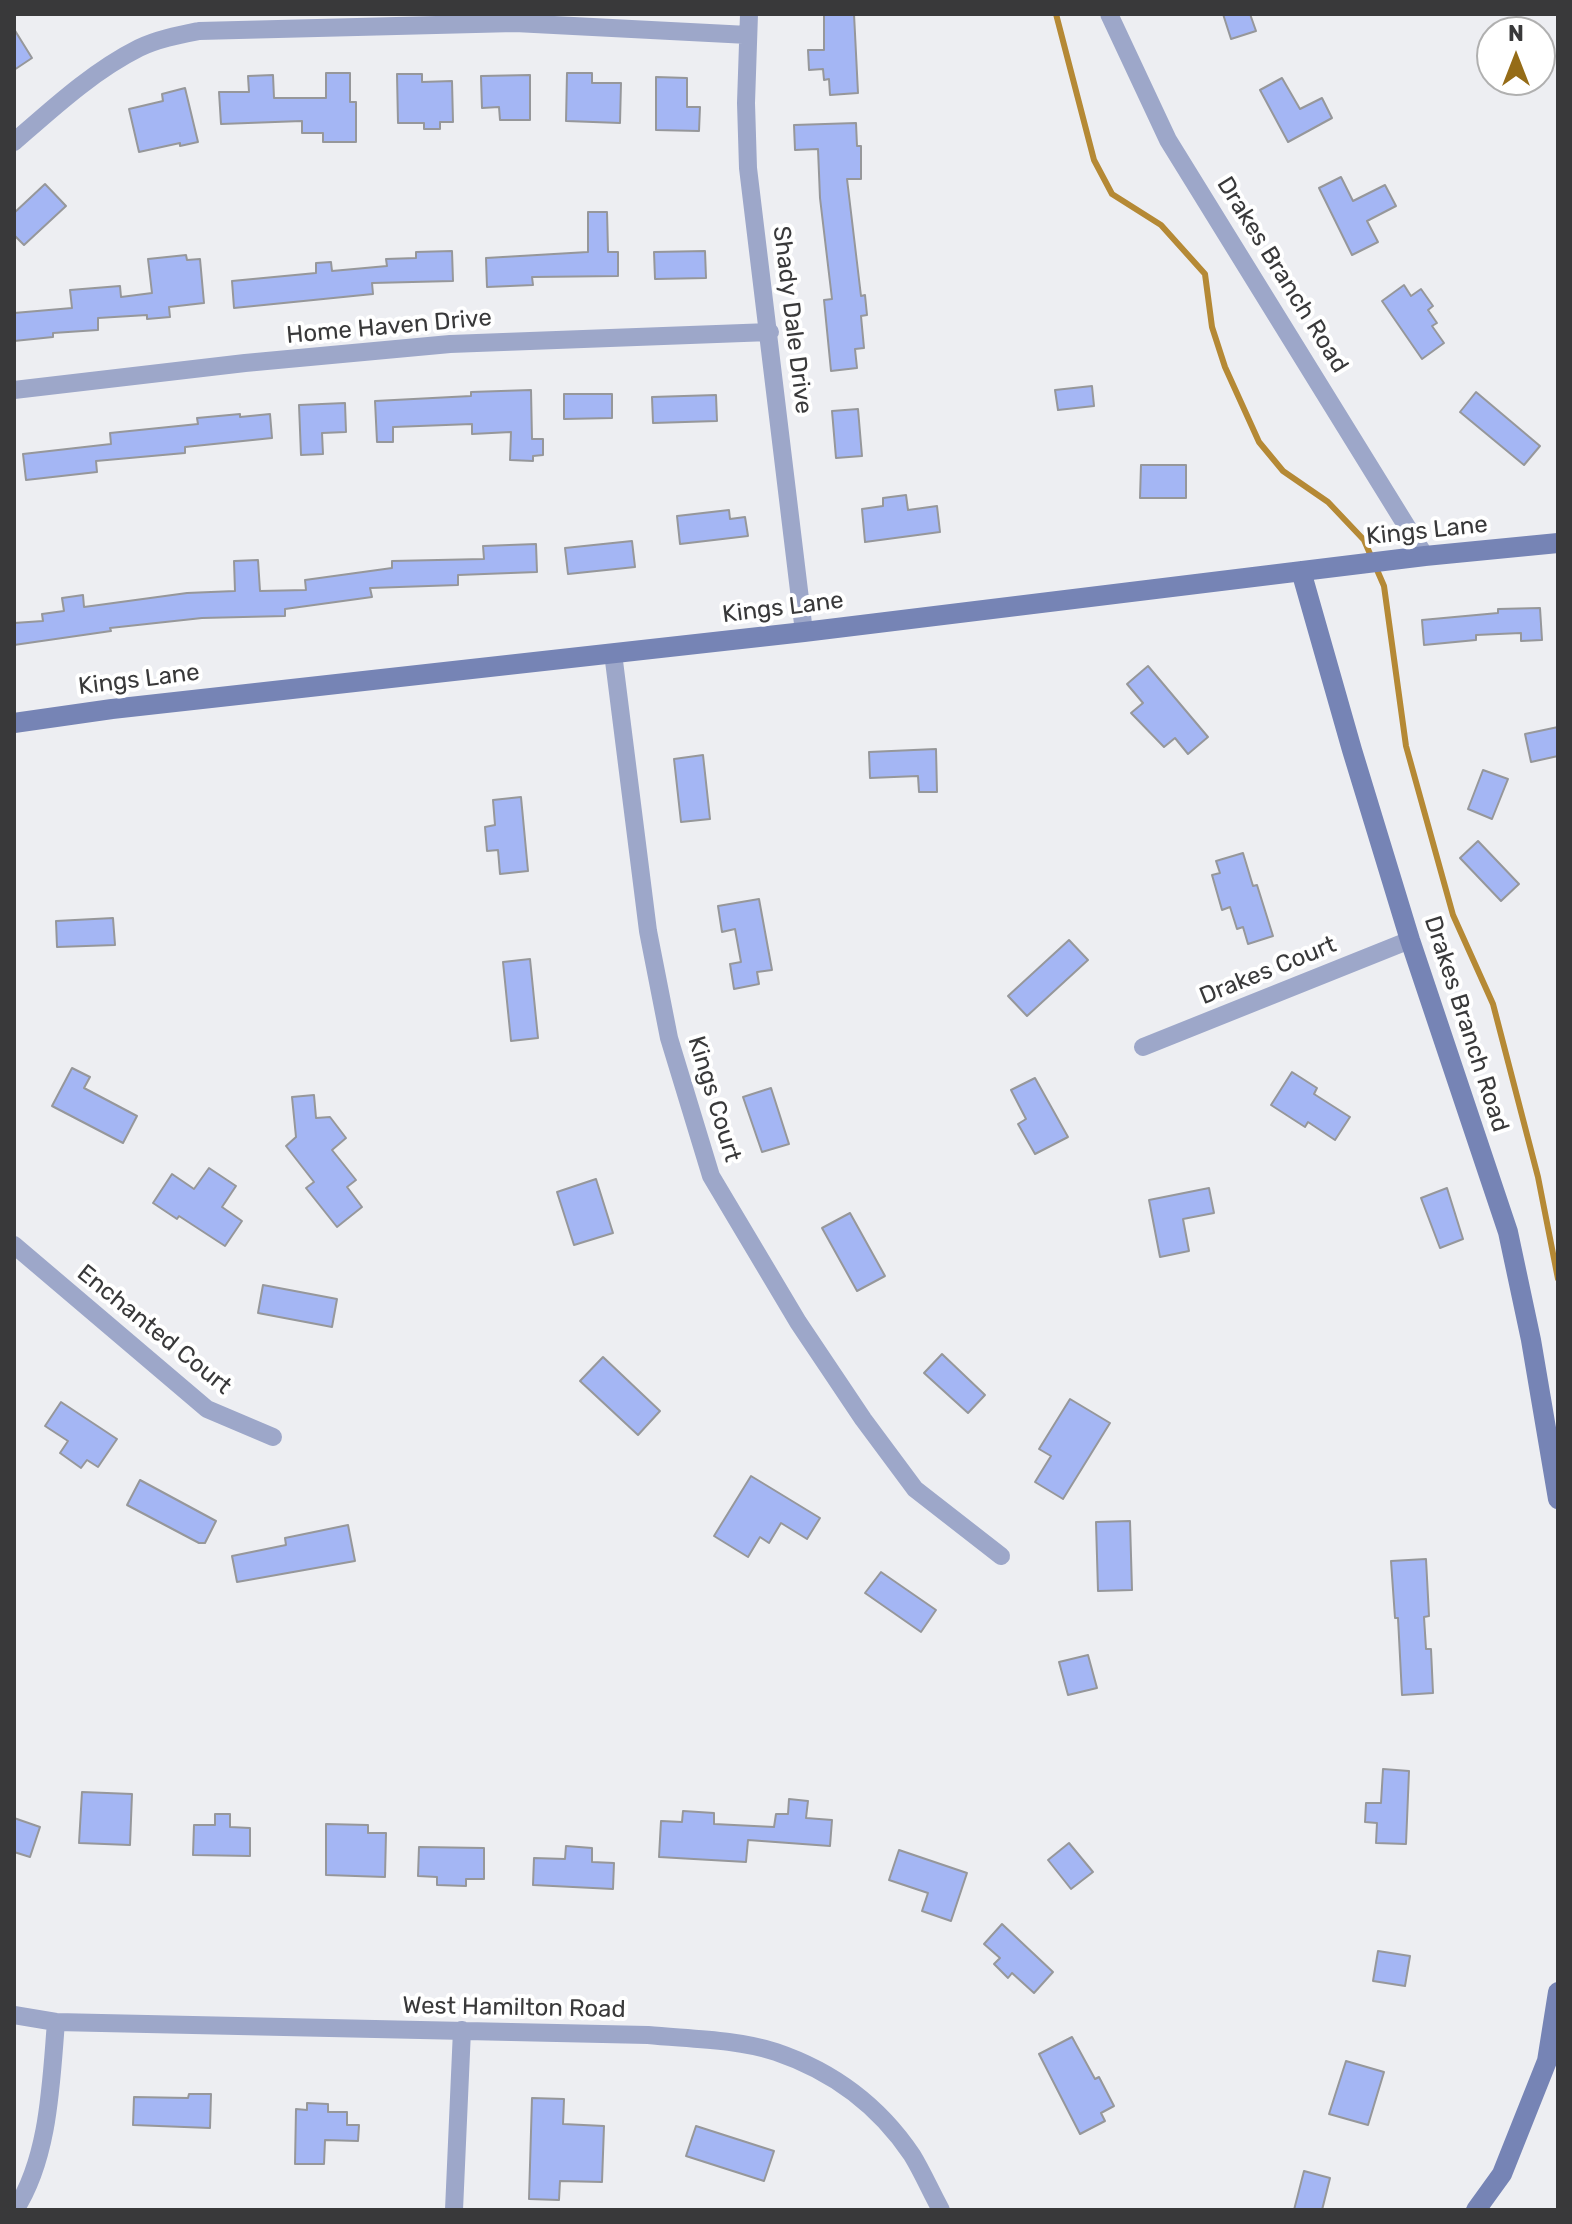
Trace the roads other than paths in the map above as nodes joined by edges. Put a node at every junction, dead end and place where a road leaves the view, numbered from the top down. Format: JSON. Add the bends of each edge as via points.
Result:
{"nodes":[{"id":1,"x":749,"y":14,"type":"edge"},
{"id":2,"x":1109,"y":14,"type":"edge"},
{"id":3,"x":748,"y":35,"type":"junction"},
{"id":4,"x":14,"y":142,"type":"edge"},
{"id":5,"x":770,"y":332,"type":"junction"},
{"id":6,"x":14,"y":390,"type":"edge"},
{"id":7,"x":1558,"y":543,"type":"edge"},
{"id":8,"x":1425,"y":556,"type":"junction"},
{"id":9,"x":1301,"y":571,"type":"junction"},
{"id":10,"x":804,"y":632,"type":"junction"},
{"id":11,"x":613,"y":653,"type":"junction"},
{"id":12,"x":14,"y":723,"type":"edge"},
{"id":13,"x":1410,"y":940,"type":"junction"},
{"id":14,"x":1143,"y":1047,"type":"dead end"},
{"id":15,"x":14,"y":1245,"type":"edge"},
{"id":16,"x":273,"y":1437,"type":"dead end"},
{"id":17,"x":1558,"y":1499,"type":"edge"},
{"id":18,"x":1001,"y":1556,"type":"dead end"},
{"id":19,"x":1558,"y":1992,"type":"edge"},
{"id":20,"x":14,"y":2015,"type":"edge"},
{"id":21,"x":56,"y":2022,"type":"junction"},
{"id":22,"x":462,"y":2030,"type":"junction"},
{"id":23,"x":15,"y":2210,"type":"edge"},
{"id":24,"x":454,"y":2210,"type":"edge"},
{"id":25,"x":941,"y":2210,"type":"edge"},
{"id":26,"x":1476,"y":2210,"type":"edge"}],
"edges":[{"from":1,"to":3,"type":"street","name":"Shady Dale Drive"},
{"from":2,"to":8,"type":"street","name":"Drakes Branch Road","via":[[1168,140]]},
{"from":3,"to":4,"type":"street","via":[[515,23],[199,31],[139,48],[74,90]]},
{"from":3,"to":5,"type":"street","name":"Shady Dale Drive","via":[[748,168]]},
{"from":5,"to":6,"type":"street","name":"Home Haven Drive","via":[[450,344]]},
{"from":5,"to":10,"type":"street","name":"Shady Dale Drive"},
{"from":7,"to":8,"type":"street","name":"Kings Lane"},
{"from":8,"to":9,"type":"street","name":"Kings Lane"},
{"from":9,"to":10,"type":"street","name":"Kings Lane"},
{"from":9,"to":13,"type":"street","name":"Drakes Branch Road"},
{"from":10,"to":11,"type":"street","name":"Kings Lane"},
{"from":11,"to":12,"type":"street","name":"Kings Lane"},
{"from":11,"to":18,"type":"street","name":"Kings Court","via":[[648,931],[669,1038],[711,1176],[798,1322],[915,1489]]},
{"from":13,"to":14,"type":"street","name":"Drakes Court"},
{"from":13,"to":17,"type":"street","name":"Drakes Branch Road","via":[[1508,1232]]},
{"from":15,"to":16,"type":"street","name":"Enchanted Court","via":[[207,1409]]},
{"from":19,"to":26,"type":"street","via":[[1547,2061],[1502,2174]]},
{"from":20,"to":21,"type":"street","name":"West Hamilton Road"},
{"from":21,"to":22,"type":"street","name":"West Hamilton Road"},
{"from":21,"to":23,"type":"street","via":[[47,2126]]},
{"from":22,"to":24,"type":"street"},
{"from":22,"to":25,"type":"street","name":"West Hamilton Road","via":[[648,2035],[775,2052],[827,2073],[876,2110],[911,2155]]}]}
